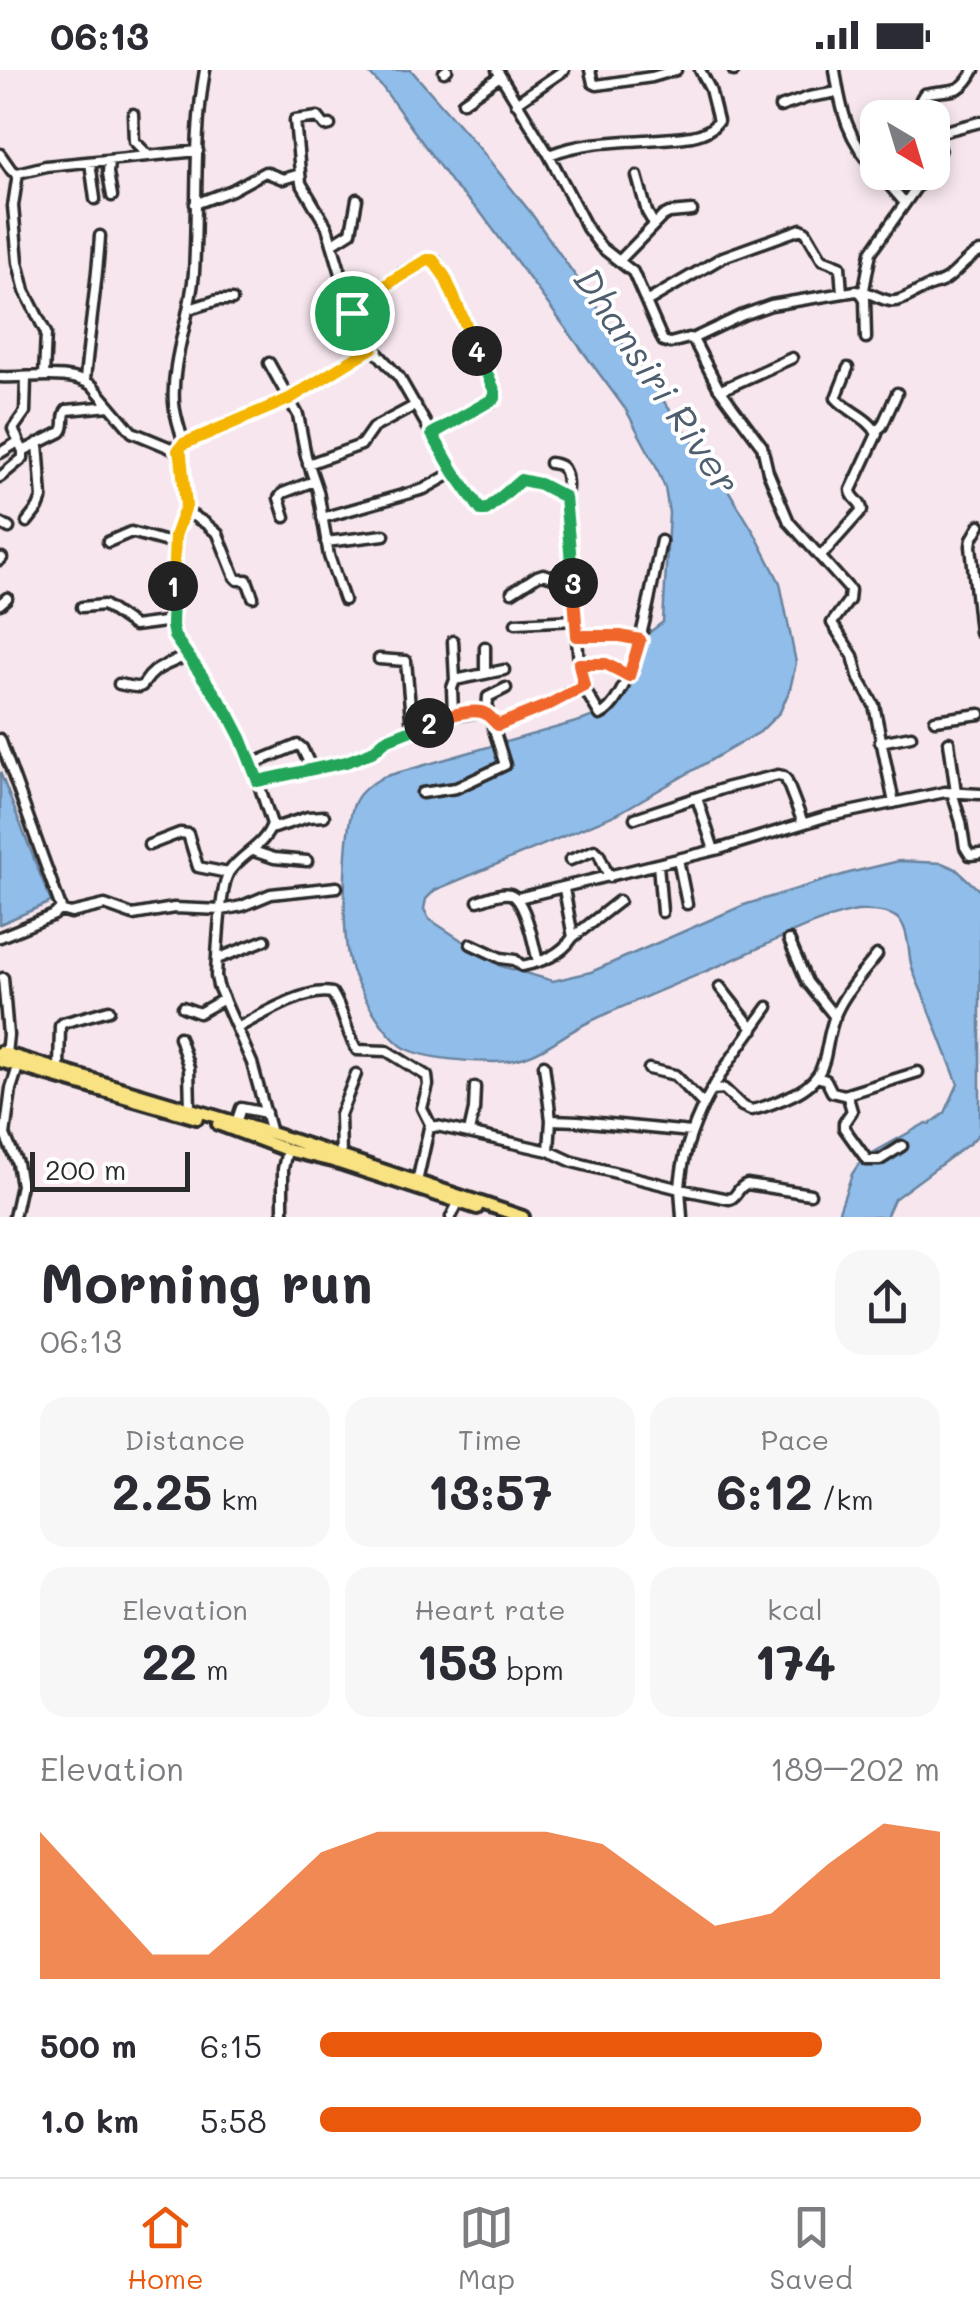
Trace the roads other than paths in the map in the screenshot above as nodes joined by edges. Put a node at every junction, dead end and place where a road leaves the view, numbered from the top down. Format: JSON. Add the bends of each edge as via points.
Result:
{"nodes":[{"id":1,"x":205,"y":70,"type":"edge"},
{"id":2,"x":564,"y":70,"type":"edge"},
{"id":3,"x":590,"y":70,"type":"edge"},
{"id":4,"x":676,"y":70,"type":"edge"},
{"id":5,"x":700,"y":70,"type":"edge"},
{"id":6,"x":835,"y":70,"type":"edge"},
{"id":7,"x":974,"y":70,"type":"edge"},
{"id":8,"x":499,"y":73,"type":"edge"},
{"id":9,"x":838,"y":92,"type":"junction"},
{"id":10,"x":922,"y":100,"type":"edge"},
{"id":11,"x":463,"y":102,"type":"dead end"},
{"id":12,"x":516,"y":103,"type":"junction"},
{"id":13,"x":780,"y":107,"type":"dead end"},
{"id":14,"x":132,"y":114,"type":"dead end"},
{"id":15,"x":980,"y":122,"type":"edge"},
{"id":16,"x":950,"y":124,"type":"edge"},
{"id":17,"x":330,"y":125,"type":"dead end"},
{"id":18,"x":860,"y":146,"type":"edge"},
{"id":19,"x":198,"y":150,"type":"junction"},
{"id":20,"x":0,"y":154,"type":"edge"},
{"id":21,"x":549,"y":155,"type":"junction"},
{"id":22,"x":148,"y":156,"type":"junction"},
{"id":23,"x":109,"y":160,"type":"junction"},
{"id":24,"x":90,"y":162,"type":"junction"},
{"id":25,"x":18,"y":173,"type":"junction"},
{"id":26,"x":300,"y":174,"type":"junction"},
{"id":27,"x":637,"y":176,"type":"dead end"},
{"id":28,"x":894,"y":190,"type":"edge"},
{"id":29,"x":914,"y":190,"type":"edge"},
{"id":30,"x":112,"y":196,"type":"dead end"},
{"id":31,"x":95,"y":199,"type":"dead end"},
{"id":32,"x":357,"y":199,"type":"dead end"},
{"id":33,"x":905,"y":203,"type":"junction"},
{"id":34,"x":195,"y":204,"type":"junction"},
{"id":35,"x":692,"y":211,"type":"dead end"},
{"id":36,"x":654,"y":224,"type":"junction"},
{"id":37,"x":100,"y":236,"type":"dead end"},
{"id":38,"x":332,"y":244,"type":"junction"},
{"id":39,"x":980,"y":252,"type":"edge"},
{"id":40,"x":620,"y":260,"type":"junction"},
{"id":41,"x":842,"y":292,"type":"junction"},
{"id":42,"x":864,"y":293,"type":"junction"},
{"id":43,"x":232,"y":300,"type":"dead end"},
{"id":44,"x":646,"y":302,"type":"junction"},
{"id":45,"x":190,"y":309,"type":"junction"},
{"id":46,"x":352,"y":313,"type":"junction"},
{"id":47,"x":866,"y":338,"type":"dead end"},
{"id":48,"x":692,"y":339,"type":"junction"},
{"id":49,"x":372,"y":348,"type":"junction"},
{"id":50,"x":792,"y":358,"type":"dead end"},
{"id":51,"x":269,"y":363,"type":"dead end"},
{"id":52,"x":848,"y":368,"type":"dead end"},
{"id":53,"x":44,"y":376,"type":"junction"},
{"id":54,"x":0,"y":377,"type":"edge"},
{"id":55,"x":26,"y":378,"type":"junction"},
{"id":56,"x":85,"y":380,"type":"junction"},
{"id":57,"x":721,"y":390,"type":"junction"},
{"id":58,"x":897,"y":392,"type":"dead end"},
{"id":59,"x":289,"y":399,"type":"junction"},
{"id":60,"x":416,"y":405,"type":"junction"},
{"id":61,"x":110,"y":406,"type":"junction"},
{"id":62,"x":876,"y":430,"type":"junction"},
{"id":63,"x":432,"y":434,"type":"junction"},
{"id":64,"x":38,"y":443,"type":"junction"},
{"id":65,"x":20,"y":446,"type":"junction"},
{"id":66,"x":180,"y":447,"type":"junction"},
{"id":67,"x":0,"y":454,"type":"edge"},
{"id":68,"x":550,"y":463,"type":"dead end"},
{"id":69,"x":308,"y":464,"type":"junction"},
{"id":70,"x":454,"y":472,"type":"junction"},
{"id":71,"x":0,"y":477,"type":"edge"},
{"id":72,"x":314,"y":481,"type":"junction"},
{"id":73,"x":565,"y":497,"type":"junction"},
{"id":74,"x":185,"y":510,"type":"junction"},
{"id":75,"x":284,"y":517,"type":"dead end"},
{"id":76,"x":322,"y":518,"type":"junction"},
{"id":77,"x":27,"y":522,"type":"dead end"},
{"id":78,"x":980,"y":525,"type":"edge"},
{"id":79,"x":384,"y":534,"type":"dead end"},
{"id":80,"x":661,"y":541,"type":"dead end"},
{"id":81,"x":108,"y":542,"type":"dead end"},
{"id":82,"x":326,"y":542,"type":"junction"},
{"id":83,"x":174,"y":544,"type":"junction"},
{"id":84,"x":821,"y":556,"type":"junction"},
{"id":85,"x":572,"y":572,"type":"junction"},
{"id":86,"x":512,"y":592,"type":"dead end"},
{"id":87,"x":253,"y":597,"type":"dead end"},
{"id":88,"x":344,"y":600,"type":"dead end"},
{"id":89,"x":82,"y":607,"type":"dead end"},
{"id":90,"x":172,"y":620,"type":"junction"},
{"id":91,"x":576,"y":620,"type":"junction"},
{"id":92,"x":516,"y":623,"type":"dead end"},
{"id":93,"x":980,"y":632,"type":"edge"},
{"id":94,"x":577,"y":636,"type":"junction"},
{"id":95,"x":640,"y":640,"type":"junction"},
{"id":96,"x":453,"y":641,"type":"dead end"},
{"id":97,"x":485,"y":647,"type":"dead end"},
{"id":98,"x":186,"y":656,"type":"junction"},
{"id":99,"x":379,"y":658,"type":"dead end"},
{"id":100,"x":579,"y":664,"type":"junction"},
{"id":101,"x":504,"y":670,"type":"dead end"},
{"id":102,"x":486,"y":674,"type":"junction"},
{"id":103,"x":629,"y":676,"type":"junction"},
{"id":104,"x":455,"y":680,"type":"junction"},
{"id":105,"x":119,"y":684,"type":"dead end"},
{"id":106,"x":584,"y":686,"type":"junction"},
{"id":107,"x":506,"y":688,"type":"dead end"},
{"id":108,"x":453,"y":714,"type":"junction"},
{"id":109,"x":980,"y":714,"type":"edge"},
{"id":110,"x":489,"y":717,"type":"junction"},
{"id":111,"x":935,"y":720,"type":"dead end"},
{"id":112,"x":412,"y":730,"type":"junction"},
{"id":113,"x":911,"y":736,"type":"dead end"},
{"id":114,"x":0,"y":738,"type":"edge"},
{"id":115,"x":880,"y":742,"type":"junction"},
{"id":116,"x":949,"y":742,"type":"dead end"},
{"id":117,"x":252,"y":764,"type":"junction"},
{"id":118,"x":312,"y":769,"type":"junction"},
{"id":119,"x":258,"y":781,"type":"junction"},
{"id":120,"x":954,"y":792,"type":"junction"},
{"id":121,"x":422,"y":794,"type":"dead end"},
{"id":122,"x":980,"y":794,"type":"edge"},
{"id":123,"x":697,"y":798,"type":"junction"},
{"id":124,"x":894,"y":803,"type":"junction"},
{"id":125,"x":324,"y":816,"type":"dead end"},
{"id":126,"x":634,"y":818,"type":"dead end"},
{"id":127,"x":803,"y":823,"type":"junction"},
{"id":128,"x":270,"y":829,"type":"junction"},
{"id":129,"x":149,"y":845,"type":"dead end"},
{"id":130,"x":714,"y":850,"type":"junction"},
{"id":131,"x":253,"y":851,"type":"junction"},
{"id":132,"x":979,"y":855,"type":"edge"},
{"id":133,"x":678,"y":859,"type":"junction"},
{"id":134,"x":570,"y":860,"type":"dead end"},
{"id":135,"x":307,"y":862,"type":"dead end"},
{"id":136,"x":658,"y":864,"type":"junction"},
{"id":137,"x":228,"y":873,"type":"junction"},
{"id":138,"x":609,"y":877,"type":"junction"},
{"id":139,"x":337,"y":888,"type":"dead end"},
{"id":140,"x":564,"y":888,"type":"junction"},
{"id":141,"x":518,"y":898,"type":"junction"},
{"id":142,"x":478,"y":901,"type":"dead end"},
{"id":143,"x":620,"y":901,"type":"dead end"},
{"id":144,"x":687,"y":904,"type":"dead end"},
{"id":145,"x":60,"y":910,"type":"junction"},
{"id":146,"x":222,"y":910,"type":"junction"},
{"id":147,"x":662,"y":912,"type":"dead end"},
{"id":148,"x":0,"y":937,"type":"edge"},
{"id":149,"x":572,"y":938,"type":"junction"},
{"id":150,"x":265,"y":940,"type":"dead end"},
{"id":151,"x":789,"y":940,"type":"dead end"},
{"id":152,"x":470,"y":944,"type":"dead end"},
{"id":153,"x":877,"y":955,"type":"dead end"},
{"id":154,"x":217,"y":959,"type":"junction"},
{"id":155,"x":538,"y":962,"type":"junction"},
{"id":156,"x":3,"y":978,"type":"dead end"},
{"id":157,"x":720,"y":986,"type":"dead end"},
{"id":158,"x":224,"y":999,"type":"junction"},
{"id":159,"x":183,"y":1007,"type":"dead end"},
{"id":160,"x":768,"y":1007,"type":"dead end"},
{"id":161,"x":109,"y":1010,"type":"dead end"},
{"id":162,"x":835,"y":1017,"type":"junction"},
{"id":163,"x":237,"y":1028,"type":"junction"},
{"id":164,"x":753,"y":1028,"type":"junction"},
{"id":165,"x":179,"y":1037,"type":"dead end"},
{"id":166,"x":2,"y":1056,"type":"edge"},
{"id":167,"x":544,"y":1065,"type":"dead end"},
{"id":168,"x":18,"y":1067,"type":"junction"},
{"id":169,"x":648,"y":1069,"type":"dead end"},
{"id":170,"x":60,"y":1070,"type":"junction"},
{"id":171,"x":918,"y":1072,"type":"dead end"},
{"id":172,"x":356,"y":1074,"type":"dead end"},
{"id":173,"x":817,"y":1076,"type":"junction"},
{"id":174,"x":475,"y":1087,"type":"dead end"},
{"id":175,"x":711,"y":1090,"type":"junction"},
{"id":176,"x":847,"y":1094,"type":"junction"},
{"id":177,"x":703,"y":1104,"type":"junction"},
{"id":178,"x":190,"y":1109,"type":"junction"},
{"id":179,"x":266,"y":1113,"type":"junction"},
{"id":180,"x":551,"y":1120,"type":"junction"},
{"id":181,"x":236,"y":1122,"type":"junction"},
{"id":182,"x":431,"y":1126,"type":"junction"},
{"id":183,"x":469,"y":1132,"type":"junction"},
{"id":184,"x":691,"y":1132,"type":"junction"},
{"id":185,"x":272,"y":1133,"type":"junction"},
{"id":186,"x":902,"y":1146,"type":"dead end"},
{"id":187,"x":287,"y":1150,"type":"junction"},
{"id":188,"x":549,"y":1152,"type":"junction"},
{"id":189,"x":341,"y":1156,"type":"junction"},
{"id":190,"x":417,"y":1182,"type":"junction"},
{"id":191,"x":680,"y":1188,"type":"junction"},
{"id":192,"x":810,"y":1194,"type":"dead end"},
{"id":193,"x":458,"y":1203,"type":"junction"},
{"id":194,"x":474,"y":1212,"type":"edge"},
{"id":195,"x":14,"y":1217,"type":"edge"},
{"id":196,"x":283,"y":1217,"type":"edge"},
{"id":197,"x":451,"y":1217,"type":"edge"},
{"id":198,"x":502,"y":1217,"type":"edge"},
{"id":199,"x":523,"y":1217,"type":"edge"},
{"id":200,"x":682,"y":1217,"type":"edge"}],
"edges":[{"from":1,"to":19,"type":"street"},
{"from":2,"to":12,"type":"street"},
{"from":3,"to":4,"type":"street","via":[[598,85]]},
{"from":5,"to":21,"type":"street","via":[[718,121],[714,127],[694,136]]},
{"from":6,"to":9,"type":"street"},
{"from":7,"to":10,"type":"street","via":[[966,85],[924,94]]},
{"from":8,"to":11,"type":"street"},
{"from":8,"to":12,"type":"street"},
{"from":9,"to":13,"type":"street"},
{"from":9,"to":18,"type":"street"},
{"from":12,"to":21,"type":"street"},
{"from":14,"to":22,"type":"street","via":[[134,141]]},
{"from":15,"to":16,"type":"street"},
{"from":17,"to":26,"type":"street","via":[[318,117],[295,120]]},
{"from":19,"to":22,"type":"street"},
{"from":19,"to":34,"type":"street"},
{"from":20,"to":25,"type":"street"},
{"from":21,"to":40,"type":"street","via":[[600,248]]},
{"from":22,"to":23,"type":"street"},
{"from":23,"to":24,"type":"street"},
{"from":23,"to":30,"type":"street"},
{"from":24,"to":25,"type":"street"},
{"from":24,"to":31,"type":"street"},
{"from":25,"to":53,"type":"street","via":[[18,262],[24,291],[46,333]]},
{"from":26,"to":34,"type":"street","via":[[283,179],[265,172]]},
{"from":26,"to":38,"type":"street"},
{"from":27,"to":36,"type":"street"},
{"from":28,"to":33,"type":"street"},
{"from":29,"to":33,"type":"street"},
{"from":32,"to":38,"type":"street","via":[[351,232]]},
{"from":33,"to":42,"type":"street","via":[[872,252]]},
{"from":34,"to":45,"type":"street"},
{"from":35,"to":36,"type":"street","via":[[666,214]]},
{"from":36,"to":40,"type":"street"},
{"from":37,"to":56,"type":"street"},
{"from":38,"to":46,"type":"street"},
{"from":39,"to":42,"type":"street","via":[[945,281],[904,300]]},
{"from":40,"to":44,"type":"street"},
{"from":41,"to":42,"type":"street"},
{"from":41,"to":44,"type":"street","via":[[840,266],[822,260],[801,230],[724,257]]},
{"from":41,"to":48,"type":"street","via":[[771,305]]},
{"from":42,"to":47,"type":"street"},
{"from":43,"to":45,"type":"street"},
{"from":44,"to":48,"type":"street","via":[[665,342]]},
{"from":45,"to":66,"type":"street","via":[[174,398]]},
{"from":46,"to":49,"type":"street"},
{"from":46,"to":63,"type":"street","via":[[396,278],[436,261],[496,396]]},
{"from":48,"to":57,"type":"street"},
{"from":49,"to":59,"type":"street"},
{"from":49,"to":60,"type":"street"},
{"from":50,"to":57,"type":"street"},
{"from":51,"to":59,"type":"street"},
{"from":52,"to":62,"type":"street","via":[[836,398]]},
{"from":53,"to":55,"type":"street"},
{"from":53,"to":56,"type":"street"},
{"from":54,"to":55,"type":"street"},
{"from":55,"to":65,"type":"street","via":[[25,412],[13,429]]},
{"from":56,"to":61,"type":"street"},
{"from":57,"to":84,"type":"street","via":[[762,446],[789,522]]},
{"from":58,"to":62,"type":"street"},
{"from":59,"to":66,"type":"street"},
{"from":59,"to":69,"type":"street"},
{"from":60,"to":63,"type":"street"},
{"from":60,"to":69,"type":"street","via":[[373,428],[361,445]]},
{"from":61,"to":64,"type":"street","via":[[67,410],[63,430]]},
{"from":61,"to":66,"type":"street","via":[[132,432]]},
{"from":62,"to":84,"type":"street","via":[[851,490],[862,510]]},
{"from":63,"to":70,"type":"street"},
{"from":64,"to":65,"type":"street"},
{"from":64,"to":77,"type":"street","via":[[42,498]]},
{"from":65,"to":67,"type":"street"},
{"from":65,"to":71,"type":"street","via":[[20,461]]},
{"from":66,"to":74,"type":"street"},
{"from":68,"to":73,"type":"street","via":[[563,469]]},
{"from":69,"to":72,"type":"street"},
{"from":70,"to":73,"type":"street","via":[[483,511],[521,480]]},
{"from":70,"to":76,"type":"street","via":[[424,489]]},
{"from":72,"to":75,"type":"street","via":[[282,493]]},
{"from":72,"to":76,"type":"street"},
{"from":73,"to":85,"type":"street"},
{"from":74,"to":83,"type":"street"},
{"from":74,"to":87,"type":"street","via":[[218,534],[235,578],[247,580]]},
{"from":76,"to":82,"type":"street"},
{"from":78,"to":93,"type":"street","via":[[971,546]]},
{"from":79,"to":82,"type":"street"},
{"from":80,"to":95,"type":"street"},
{"from":81,"to":83,"type":"street","via":[[131,532]]},
{"from":82,"to":88,"type":"street"},
{"from":83,"to":90,"type":"street"},
{"from":84,"to":115,"type":"street","via":[[850,590],[832,623],[874,705]]},
{"from":85,"to":86,"type":"street","via":[[536,576]]},
{"from":85,"to":91,"type":"street"},
{"from":89,"to":90,"type":"street","via":[[104,605],[134,626]]},
{"from":90,"to":98,"type":"street"},
{"from":91,"to":92,"type":"street"},
{"from":91,"to":94,"type":"street"},
{"from":94,"to":95,"type":"street"},
{"from":94,"to":100,"type":"street"},
{"from":95,"to":103,"type":"street"},
{"from":96,"to":104,"type":"street"},
{"from":97,"to":102,"type":"street"},
{"from":98,"to":105,"type":"street","via":[[154,672],[146,685]]},
{"from":98,"to":117,"type":"street","via":[[228,713]]},
{"from":99,"to":112,"type":"street","via":[[406,661]]},
{"from":100,"to":103,"type":"street","via":[[606,664]]},
{"from":100,"to":106,"type":"street"},
{"from":101,"to":102,"type":"street"},
{"from":102,"to":104,"type":"street"},
{"from":103,"to":106,"type":"street","via":[[602,715]]},
{"from":104,"to":108,"type":"street"},
{"from":106,"to":110,"type":"street","via":[[498,725]]},
{"from":107,"to":110,"type":"street","via":[[488,697]]},
{"from":108,"to":110,"type":"street"},
{"from":108,"to":112,"type":"street"},
{"from":109,"to":111,"type":"street"},
{"from":110,"to":121,"type":"street","via":[[505,765],[456,788]]},
{"from":112,"to":118,"type":"street","via":[[365,755]]},
{"from":113,"to":115,"type":"street"},
{"from":114,"to":145,"type":"street"},
{"from":115,"to":124,"type":"street"},
{"from":116,"to":120,"type":"street"},
{"from":117,"to":118,"type":"street","via":[[298,745]]},
{"from":117,"to":119,"type":"street"},
{"from":118,"to":119,"type":"street"},
{"from":119,"to":128,"type":"street"},
{"from":120,"to":122,"type":"street"},
{"from":120,"to":124,"type":"street"},
{"from":120,"to":132,"type":"street","via":[[965,847]]},
{"from":123,"to":126,"type":"street"},
{"from":123,"to":127,"type":"street","via":[[783,776]]},
{"from":123,"to":130,"type":"street"},
{"from":124,"to":127,"type":"street"},
{"from":125,"to":128,"type":"street"},
{"from":127,"to":130,"type":"street"},
{"from":128,"to":131,"type":"street"},
{"from":129,"to":137,"type":"street","via":[[188,834],[198,867]]},
{"from":130,"to":133,"type":"street"},
{"from":131,"to":135,"type":"street"},
{"from":131,"to":137,"type":"street"},
{"from":133,"to":136,"type":"street"},
{"from":133,"to":144,"type":"street"},
{"from":134,"to":138,"type":"street","via":[[595,850]]},
{"from":136,"to":138,"type":"street"},
{"from":136,"to":147,"type":"street"},
{"from":137,"to":146,"type":"street"},
{"from":138,"to":140,"type":"street"},
{"from":139,"to":146,"type":"street","via":[[270,894]]},
{"from":140,"to":141,"type":"street"},
{"from":140,"to":149,"type":"street"},
{"from":141,"to":142,"type":"street"},
{"from":141,"to":155,"type":"street"},
{"from":143,"to":149,"type":"street"},
{"from":145,"to":146,"type":"street","via":[[106,905],[133,916],[174,908]]},
{"from":145,"to":148,"type":"street"},
{"from":146,"to":154,"type":"street"},
{"from":149,"to":155,"type":"street"},
{"from":150,"to":154,"type":"street"},
{"from":151,"to":162,"type":"street"},
{"from":152,"to":155,"type":"street","via":[[520,966]]},
{"from":153,"to":162,"type":"street"},
{"from":154,"to":158,"type":"street"},
{"from":156,"to":166,"type":"street","via":[[8,1040]]},
{"from":157,"to":164,"type":"street"},
{"from":158,"to":159,"type":"street","via":[[199,1012]]},
{"from":158,"to":163,"type":"street"},
{"from":160,"to":164,"type":"street"},
{"from":161,"to":170,"type":"street","via":[[63,1022]]},
{"from":162,"to":173,"type":"street"},
{"from":163,"to":179,"type":"street"},
{"from":163,"to":182,"type":"street","via":[[309,995],[332,993],[357,1050],[387,1052],[427,1076],[422,1108]]},
{"from":164,"to":175,"type":"street"},
{"from":165,"to":178,"type":"street","via":[[189,1068]]},
{"from":166,"to":168,"type":"main road"},
{"from":166,"to":170,"type":"main road"},
{"from":167,"to":180,"type":"street"},
{"from":168,"to":187,"type":"main road"},
{"from":168,"to":195,"type":"street","via":[[5,1134],[21,1185]]},
{"from":169,"to":177,"type":"street","via":[[675,1075]]},
{"from":170,"to":178,"type":"main road"},
{"from":171,"to":176,"type":"street"},
{"from":172,"to":189,"type":"street","via":[[340,1115]]},
{"from":173,"to":175,"type":"street","via":[[806,1088],[756,1110],[724,1090]]},
{"from":173,"to":176,"type":"street","via":[[835,1094]]},
{"from":174,"to":183,"type":"street"},
{"from":175,"to":177,"type":"street"},
{"from":176,"to":186,"type":"street","via":[[852,1111],[843,1125],[867,1160]]},
{"from":177,"to":184,"type":"street"},
{"from":178,"to":181,"type":"main road"},
{"from":179,"to":181,"type":"street","via":[[241,1108]]},
{"from":179,"to":185,"type":"street"},
{"from":180,"to":184,"type":"street"},
{"from":180,"to":188,"type":"street"},
{"from":181,"to":185,"type":"main road"},
{"from":182,"to":183,"type":"street"},
{"from":182,"to":190,"type":"street"},
{"from":183,"to":188,"type":"street"},
{"from":184,"to":191,"type":"street"},
{"from":185,"to":189,"type":"main road"},
{"from":187,"to":193,"type":"main road"},
{"from":187,"to":196,"type":"street"},
{"from":188,"to":191,"type":"street"},
{"from":189,"to":190,"type":"main road"},
{"from":190,"to":199,"type":"main road"},
{"from":191,"to":192,"type":"street","via":[[729,1200],[746,1184]]},
{"from":191,"to":200,"type":"street"},
{"from":193,"to":194,"type":"main road"},
{"from":193,"to":197,"type":"street"},
{"from":194,"to":198,"type":"main road"}]}
